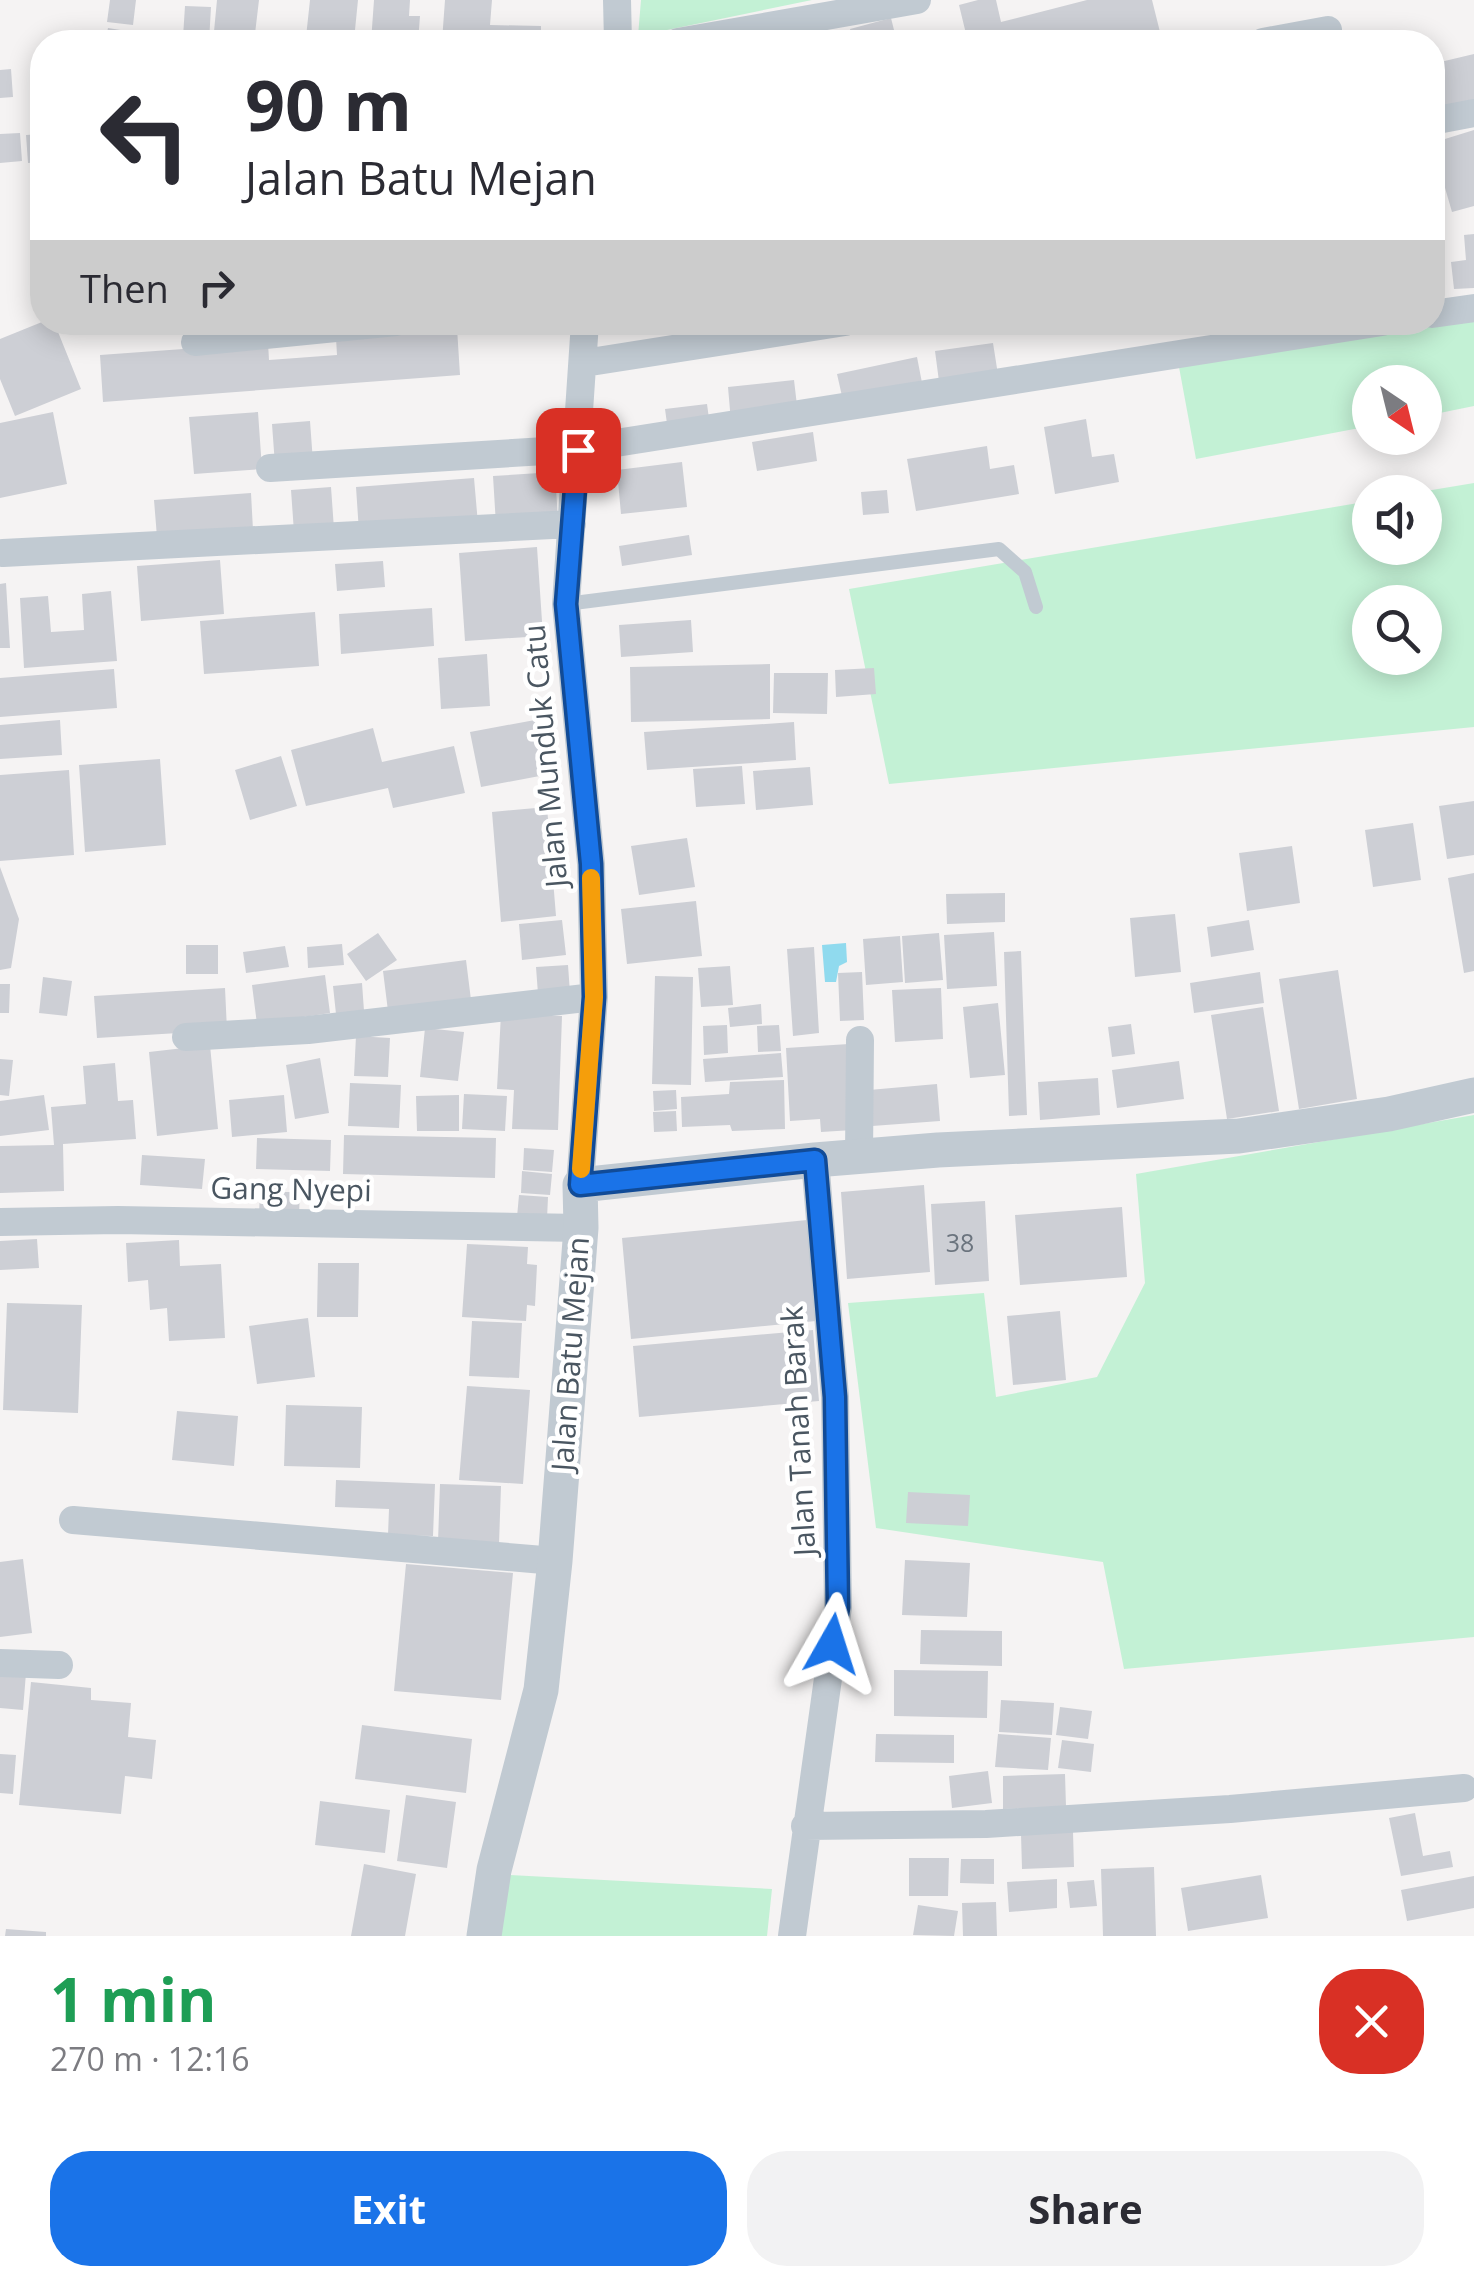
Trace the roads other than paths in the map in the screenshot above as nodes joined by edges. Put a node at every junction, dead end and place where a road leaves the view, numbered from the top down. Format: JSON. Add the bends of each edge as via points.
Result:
{"nodes":[{"id":1,"x":617,"y":0,"type":"edge"},
{"id":2,"x":917,"y":0,"type":"edge"},
{"id":3,"x":618,"y":30,"type":"edge"},
{"id":4,"x":746,"y":30,"type":"edge"},
{"id":5,"x":1474,"y":112,"type":"edge"},
{"id":6,"x":1445,"y":118,"type":"edge"},
{"id":7,"x":1474,"y":308,"type":"edge"},
{"id":8,"x":1445,"y":312,"type":"edge"},
{"id":9,"x":265,"y":335,"type":"edge"},
{"id":10,"x":585,"y":335,"type":"edge"},
{"id":11,"x":760,"y":335,"type":"edge"},
{"id":12,"x":1300,"y":335,"type":"edge"},
{"id":13,"x":194,"y":342,"type":"dead end"},
{"id":14,"x":584,"y":362,"type":"junction"},
{"id":15,"x":578,"y":450,"type":"junction"},
{"id":16,"x":270,"y":468,"type":"dead end"},
{"id":17,"x":572,"y":524,"type":"junction"},
{"id":18,"x":3,"y":553,"type":"dead end"},
{"id":19,"x":566,"y":604,"type":"junction"},
{"id":20,"x":1036,"y":607,"type":"dead end"},
{"id":21,"x":594,"y":997,"type":"junction"},
{"id":22,"x":186,"y":1037,"type":"dead end"},
{"id":23,"x":860,"y":1040,"type":"dead end"},
{"id":24,"x":1474,"y":1095,"type":"edge"},
{"id":25,"x":860,"y":1157,"type":"junction"},
{"id":26,"x":815,"y":1160,"type":"junction"},
{"id":27,"x":580,"y":1185,"type":"junction"},
{"id":28,"x":0,"y":1222,"type":"edge"},
{"id":29,"x":581,"y":1228,"type":"junction"},
{"id":30,"x":73,"y":1520,"type":"dead end"},
{"id":31,"x":555,"y":1561,"type":"junction"},
{"id":32,"x":0,"y":1664,"type":"edge"},
{"id":33,"x":59,"y":1665,"type":"dead end"},
{"id":34,"x":1464,"y":1788,"type":"dead end"},
{"id":35,"x":805,"y":1826,"type":"junction"},
{"id":36,"x":484,"y":1936,"type":"edge"},
{"id":37,"x":792,"y":1936,"type":"edge"}],
"edges":[{"from":1,"to":3,"type":"street"},
{"from":2,"to":4,"type":"street"},
{"from":5,"to":6,"type":"street"},
{"from":7,"to":8,"type":"street"},
{"from":9,"to":13,"type":"street"},
{"from":10,"to":14,"type":"street","name":"Jalan Munduk Catu"},
{"from":11,"to":14,"type":"street"},
{"from":12,"to":15,"type":"street"},
{"from":14,"to":15,"type":"street","name":"Jalan Munduk Catu"},
{"from":15,"to":16,"type":"street"},
{"from":15,"to":17,"type":"street","name":"Jalan Munduk Catu"},
{"from":17,"to":18,"type":"street"},
{"from":17,"to":19,"type":"street","name":"Jalan Munduk Catu"},
{"from":19,"to":20,"type":"lane","via":[[999,549],[1025,572]]},
{"from":19,"to":21,"type":"street","name":"Jalan Munduk Catu","via":[[591,864]]},
{"from":21,"to":22,"type":"street"},
{"from":21,"to":27,"type":"street","name":"Jalan Munduk Catu"},
{"from":23,"to":25,"type":"street"},
{"from":24,"to":25,"type":"street","via":[[1239,1136]]},
{"from":25,"to":26,"type":"street"},
{"from":26,"to":27,"type":"street"},
{"from":26,"to":35,"type":"street","name":"Jalan Tanah Barak","via":[[835,1397],[838,1607]]},
{"from":27,"to":29,"type":"street","name":"Jalan Batu Mejan"},
{"from":28,"to":29,"type":"street","name":"Gang Nyepi"},
{"from":29,"to":31,"type":"street","name":"Jalan Batu Mejan"},
{"from":30,"to":31,"type":"street"},
{"from":31,"to":36,"type":"street","name":"Jalan Batu Mejan","via":[[541,1690],[494,1870]]},
{"from":32,"to":33,"type":"street"},
{"from":34,"to":35,"type":"street","via":[[986,1824]]},
{"from":35,"to":37,"type":"street","name":"Jalan Tanah Barak"}]}
